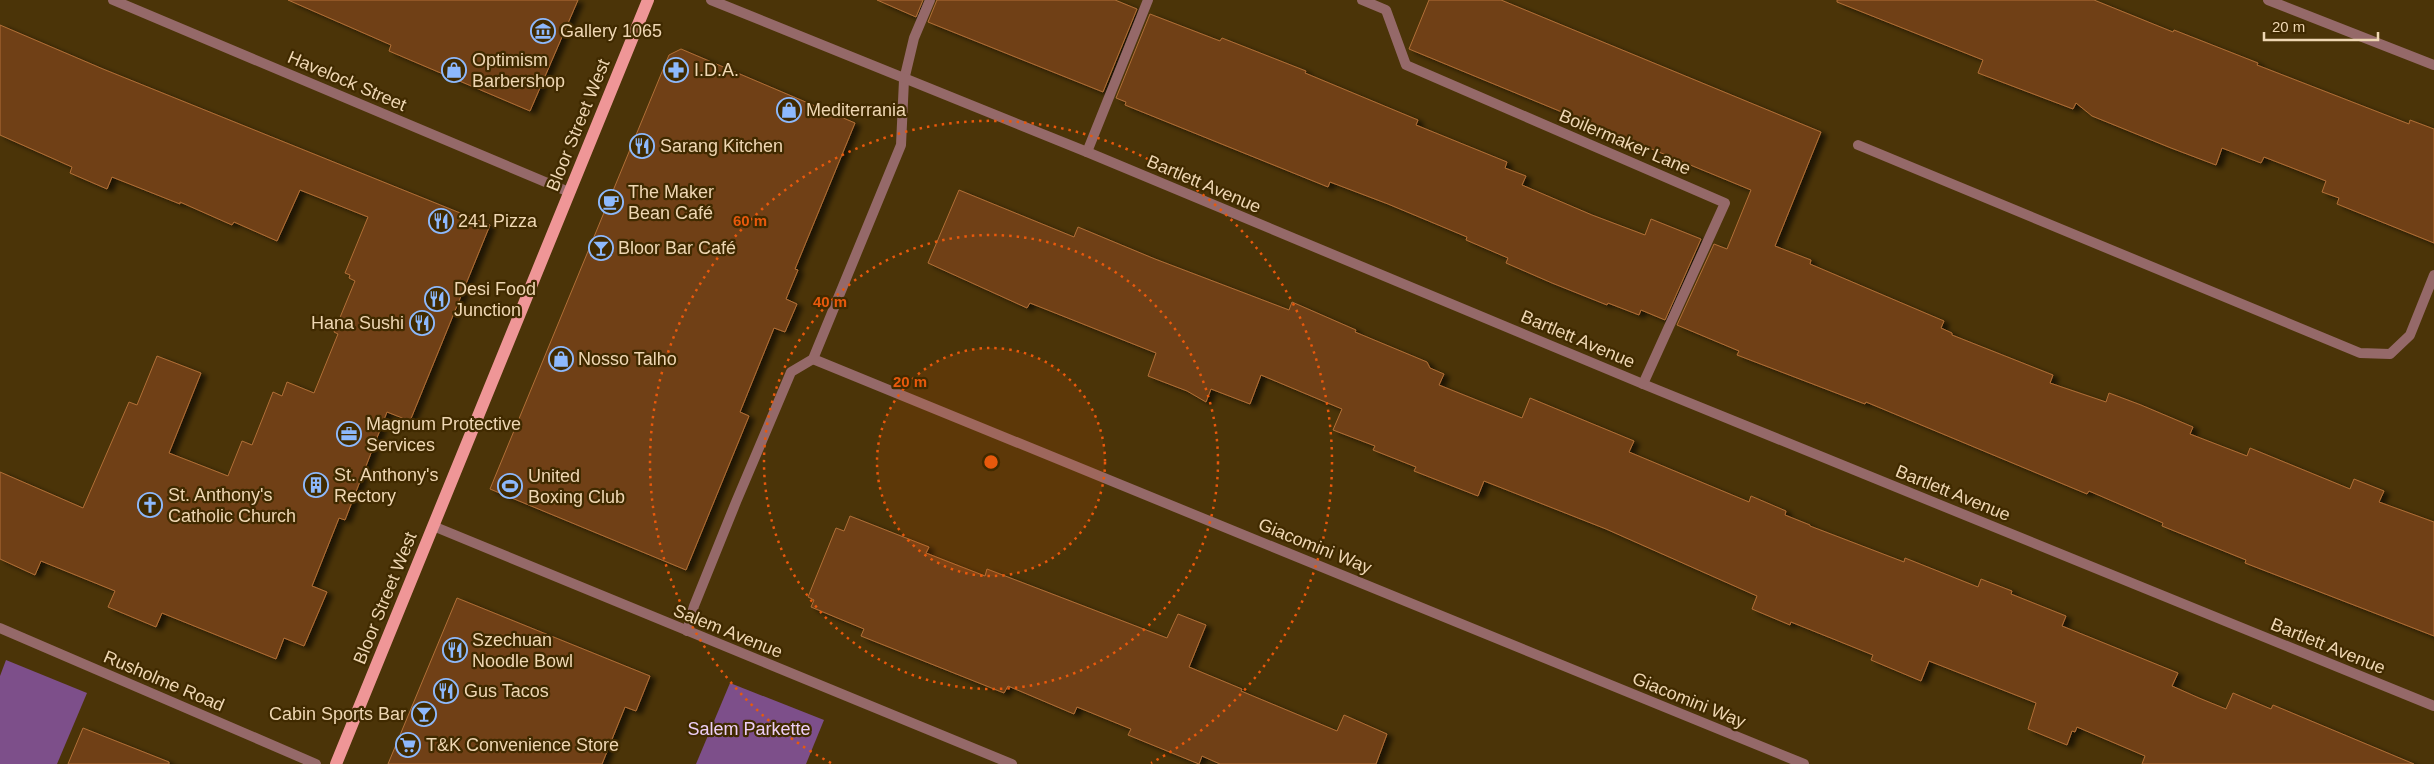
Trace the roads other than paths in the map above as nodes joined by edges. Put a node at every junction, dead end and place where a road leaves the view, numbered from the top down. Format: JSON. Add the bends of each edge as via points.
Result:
{"nodes":[{"id":1,"x":113,"y":0,"type":"edge"},
{"id":2,"x":648,"y":0,"type":"edge"},
{"id":3,"x":711,"y":0,"type":"edge"},
{"id":4,"x":930,"y":0,"type":"edge"},
{"id":5,"x":1148,"y":0,"type":"edge"},
{"id":6,"x":1362,"y":0,"type":"edge"},
{"id":7,"x":2268,"y":0,"type":"edge"},
{"id":8,"x":2434,"y":65,"type":"edge"},
{"id":9,"x":904,"y":80,"type":"junction"},
{"id":10,"x":1858,"y":145,"type":"dead end"},
{"id":11,"x":1087,"y":152,"type":"junction"},
{"id":12,"x":569,"y":192,"type":"junction"},
{"id":13,"x":2434,"y":275,"type":"edge"},
{"id":14,"x":813,"y":358,"type":"junction"},
{"id":15,"x":1643,"y":384,"type":"junction"},
{"id":16,"x":433,"y":526,"type":"junction"},
{"id":17,"x":0,"y":628,"type":"edge"},
{"id":18,"x":686,"y":631,"type":"junction"},
{"id":19,"x":2434,"y":706,"type":"edge"},
{"id":20,"x":316,"y":764,"type":"edge"},
{"id":21,"x":336,"y":764,"type":"edge"},
{"id":22,"x":1012,"y":764,"type":"edge"},
{"id":23,"x":1804,"y":764,"type":"edge"}],
"edges":[{"from":1,"to":12,"type":"street","name":"Havelock Street"},
{"from":2,"to":12,"type":"main road","name":"Bloor Street West"},
{"from":3,"to":9,"type":"street","name":"Bartlett Avenue"},
{"from":4,"to":9,"type":"street","via":[[914,38]]},
{"from":5,"to":11,"type":"street"},
{"from":6,"to":15,"type":"street","name":"Boilermaker Lane","via":[[1386,10],[1406,65],[1725,203]]},
{"from":7,"to":8,"type":"street"},
{"from":9,"to":11,"type":"street","name":"Bartlett Avenue"},
{"from":9,"to":14,"type":"street","via":[[901,145]]},
{"from":10,"to":13,"type":"street","via":[[2360,353],[2390,354],[2410,335]]},
{"from":11,"to":15,"type":"street","name":"Bartlett Avenue"},
{"from":12,"to":16,"type":"main road","name":"Bloor Street West"},
{"from":14,"to":18,"type":"street","via":[[791,372]]},
{"from":14,"to":23,"type":"street","name":"Giacomini Way"},
{"from":15,"to":19,"type":"street","name":"Bartlett Avenue"},
{"from":16,"to":18,"type":"street","name":"Salem Avenue"},
{"from":16,"to":21,"type":"main road","name":"Bloor Street West"},
{"from":17,"to":20,"type":"street","name":"Rusholme Road"},
{"from":18,"to":22,"type":"street","name":"Salem Avenue"}]}
